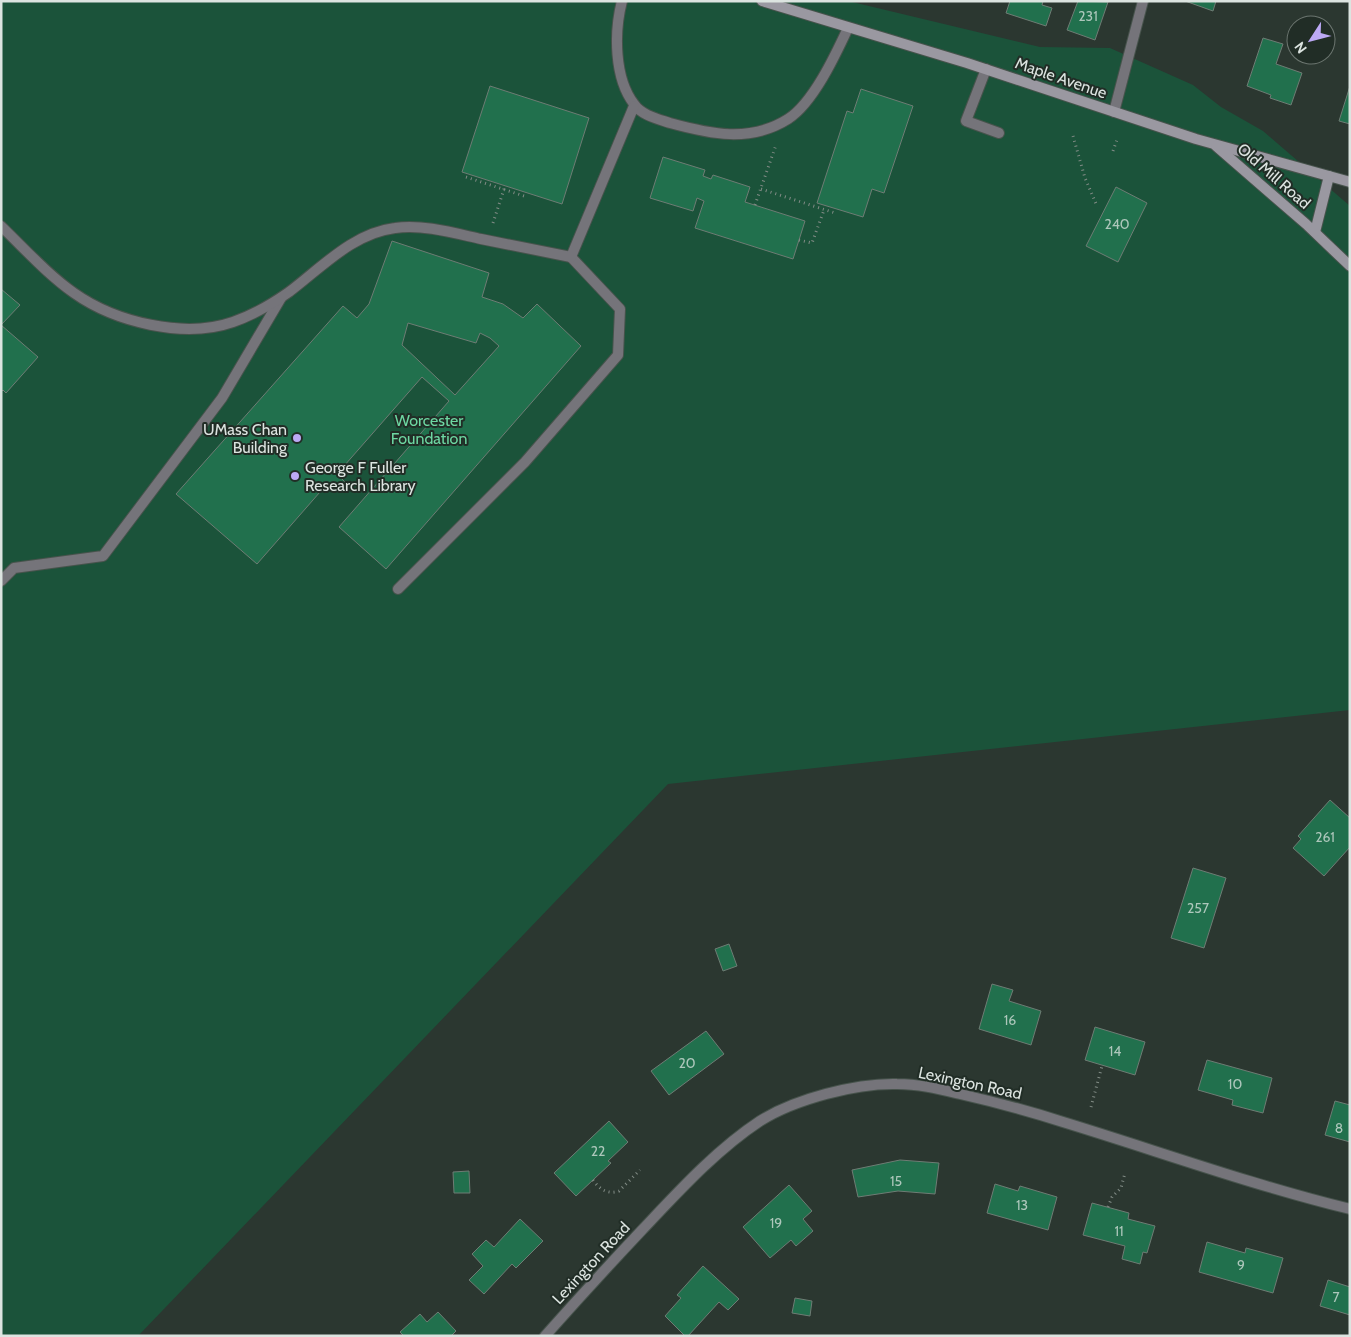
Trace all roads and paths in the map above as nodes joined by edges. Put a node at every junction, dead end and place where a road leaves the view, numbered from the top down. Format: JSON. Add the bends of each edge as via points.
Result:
{"nodes":[{"id":1,"x":622,"y":1,"type":"edge"},
{"id":2,"x":762,"y":1,"type":"edge"},
{"id":3,"x":1143,"y":1,"type":"edge"},
{"id":4,"x":848,"y":28,"type":"junction"},
{"id":5,"x":986,"y":69,"type":"junction"},
{"id":6,"x":634,"y":106,"type":"junction"},
{"id":7,"x":1114,"y":112,"type":"junction"},
{"id":8,"x":785,"y":120,"type":"junction"},
{"id":9,"x":999,"y":133,"type":"dead end"},
{"id":10,"x":1073,"y":136,"type":"dead end"},
{"id":11,"x":1118,"y":137,"type":"dead end"},
{"id":12,"x":1213,"y":144,"type":"junction"},
{"id":13,"x":1114,"y":151,"type":"dead end"},
{"id":14,"x":1329,"y":176,"type":"junction"},
{"id":15,"x":466,"y":177,"type":"dead end"},
{"id":16,"x":1350,"y":182,"type":"edge"},
{"id":17,"x":504,"y":188,"type":"junction"},
{"id":18,"x":761,"y":189,"type":"junction"},
{"id":19,"x":524,"y":196,"type":"dead end"},
{"id":20,"x":756,"y":206,"type":"dead end"},
{"id":21,"x":1097,"y":206,"type":"dead end"},
{"id":22,"x":824,"y":210,"type":"junction"},
{"id":23,"x":835,"y":214,"type":"dead end"},
{"id":24,"x":1,"y":226,"type":"edge"},
{"id":25,"x":1315,"y":232,"type":"junction"},
{"id":26,"x":488,"y":240,"type":"junction"},
{"id":27,"x":799,"y":240,"type":"dead end"},
{"id":28,"x":571,"y":257,"type":"junction"},
{"id":29,"x":1350,"y":266,"type":"edge"},
{"id":30,"x":281,"y":298,"type":"junction"},
{"id":31,"x":1,"y":582,"type":"edge"},
{"id":32,"x":398,"y":589,"type":"dead end"},
{"id":33,"x":1102,"y":1066,"type":"dead end"},
{"id":34,"x":1091,"y":1107,"type":"dead end"},
{"id":35,"x":640,"y":1170,"type":"dead end"},
{"id":36,"x":1125,"y":1173,"type":"dead end"},
{"id":37,"x":593,"y":1180,"type":"dead end"},
{"id":38,"x":1108,"y":1207,"type":"dead end"},
{"id":39,"x":1350,"y":1209,"type":"edge"},
{"id":40,"x":545,"y":1336,"type":"edge"}],
"edges":[{"from":1,"to":6,"type":"street","via":[[617,40],[619,63],[624,87]]},
{"from":2,"to":4,"type":"main road","name":"Maple Avenue"},
{"from":3,"to":7,"type":"street"},
{"from":4,"to":5,"type":"main road","name":"Maple Avenue"},
{"from":4,"to":8,"type":"street","via":[[813,92],[802,107]]},
{"from":5,"to":7,"type":"main road","name":"Maple Avenue"},
{"from":5,"to":9,"type":"street","via":[[966,121]]},
{"from":6,"to":8,"type":"street","via":[[665,121],[723,135],[758,132]]},
{"from":6,"to":28,"type":"street"},
{"from":7,"to":12,"type":"main road","name":"Maple Avenue"},
{"from":8,"to":18,"type":"path"},
{"from":10,"to":21,"type":"path"},
{"from":11,"to":13,"type":"path"},
{"from":12,"to":14,"type":"main road","name":"Maple Avenue"},
{"from":12,"to":25,"type":"main road","name":"Old Mill Road"},
{"from":14,"to":16,"type":"main road","name":"Maple Avenue"},
{"from":14,"to":25,"type":"main road","name":"Old Mill Road"},
{"from":15,"to":17,"type":"path"},
{"from":17,"to":19,"type":"path"},
{"from":17,"to":26,"type":"path"},
{"from":18,"to":20,"type":"path"},
{"from":18,"to":22,"type":"path"},
{"from":22,"to":23,"type":"path"},
{"from":22,"to":27,"type":"path","via":[[812,243]]},
{"from":24,"to":30,"type":"street","via":[[50,274],[76,294],[124,318],[149,325],[204,328],[231,323]]},
{"from":25,"to":29,"type":"main road","name":"Old Mill Road"},
{"from":26,"to":28,"type":"street"},
{"from":26,"to":30,"type":"street","via":[[412,227],[377,233],[343,250]]},
{"from":28,"to":32,"type":"street","via":[[620,309],[618,355],[525,462]]},
{"from":30,"to":31,"type":"street","via":[[222,398],[104,556],[14,568]]},
{"from":33,"to":34,"type":"path"},
{"from":35,"to":37,"type":"path","via":[[616,1192],[604,1191]]},
{"from":36,"to":38,"type":"path","via":[[1121,1188]]},
{"from":39,"to":40,"type":"street","name":"Lexington Road","via":[[1262,1186],[988,1100],[926,1086],[895,1083],[847,1088],[802,1102],[762,1120],[741,1135],[670,1200]]}]}
